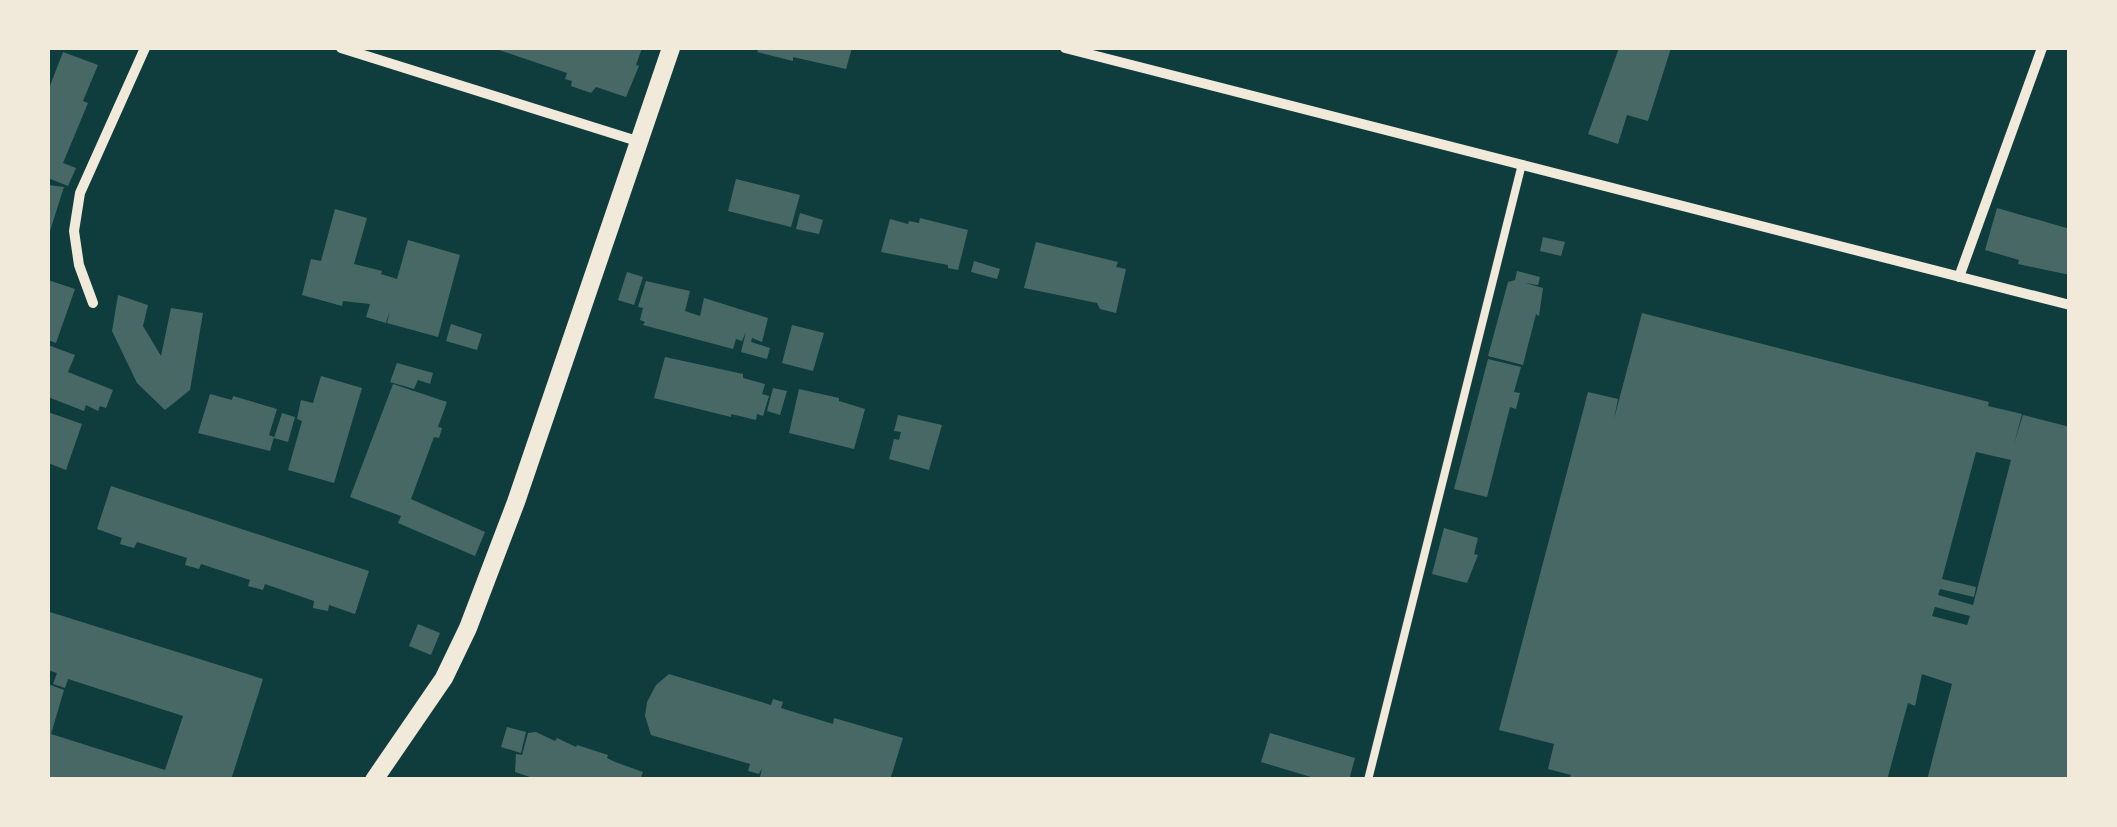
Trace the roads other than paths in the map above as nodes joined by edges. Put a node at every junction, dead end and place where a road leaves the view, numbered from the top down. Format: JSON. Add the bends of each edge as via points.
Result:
{"nodes":[{"id":1,"x":145,"y":48,"type":"edge"},
{"id":2,"x":341,"y":48,"type":"edge"},
{"id":3,"x":671,"y":48,"type":"edge"},
{"id":4,"x":1065,"y":48,"type":"edge"},
{"id":5,"x":2042,"y":48,"type":"edge"},
{"id":6,"x":638,"y":142,"type":"junction"},
{"id":7,"x":1522,"y":164,"type":"junction"},
{"id":8,"x":1959,"y":277,"type":"junction"},
{"id":9,"x":93,"y":303,"type":"dead end"},
{"id":10,"x":2070,"y":305,"type":"edge"},
{"id":11,"x":374,"y":780,"type":"edge"},
{"id":12,"x":1368,"y":780,"type":"edge"}],
"edges":[{"from":1,"to":9,"type":"street","via":[[80,193],[74,231]]},
{"from":2,"to":6,"type":"street"},
{"from":3,"to":6,"type":"street"},
{"from":4,"to":7,"type":"street"},
{"from":5,"to":8,"type":"street"},
{"from":6,"to":11,"type":"street","via":[[468,628],[444,678]]},
{"from":7,"to":8,"type":"street"},
{"from":7,"to":12,"type":"lane"},
{"from":8,"to":10,"type":"street"}]}
